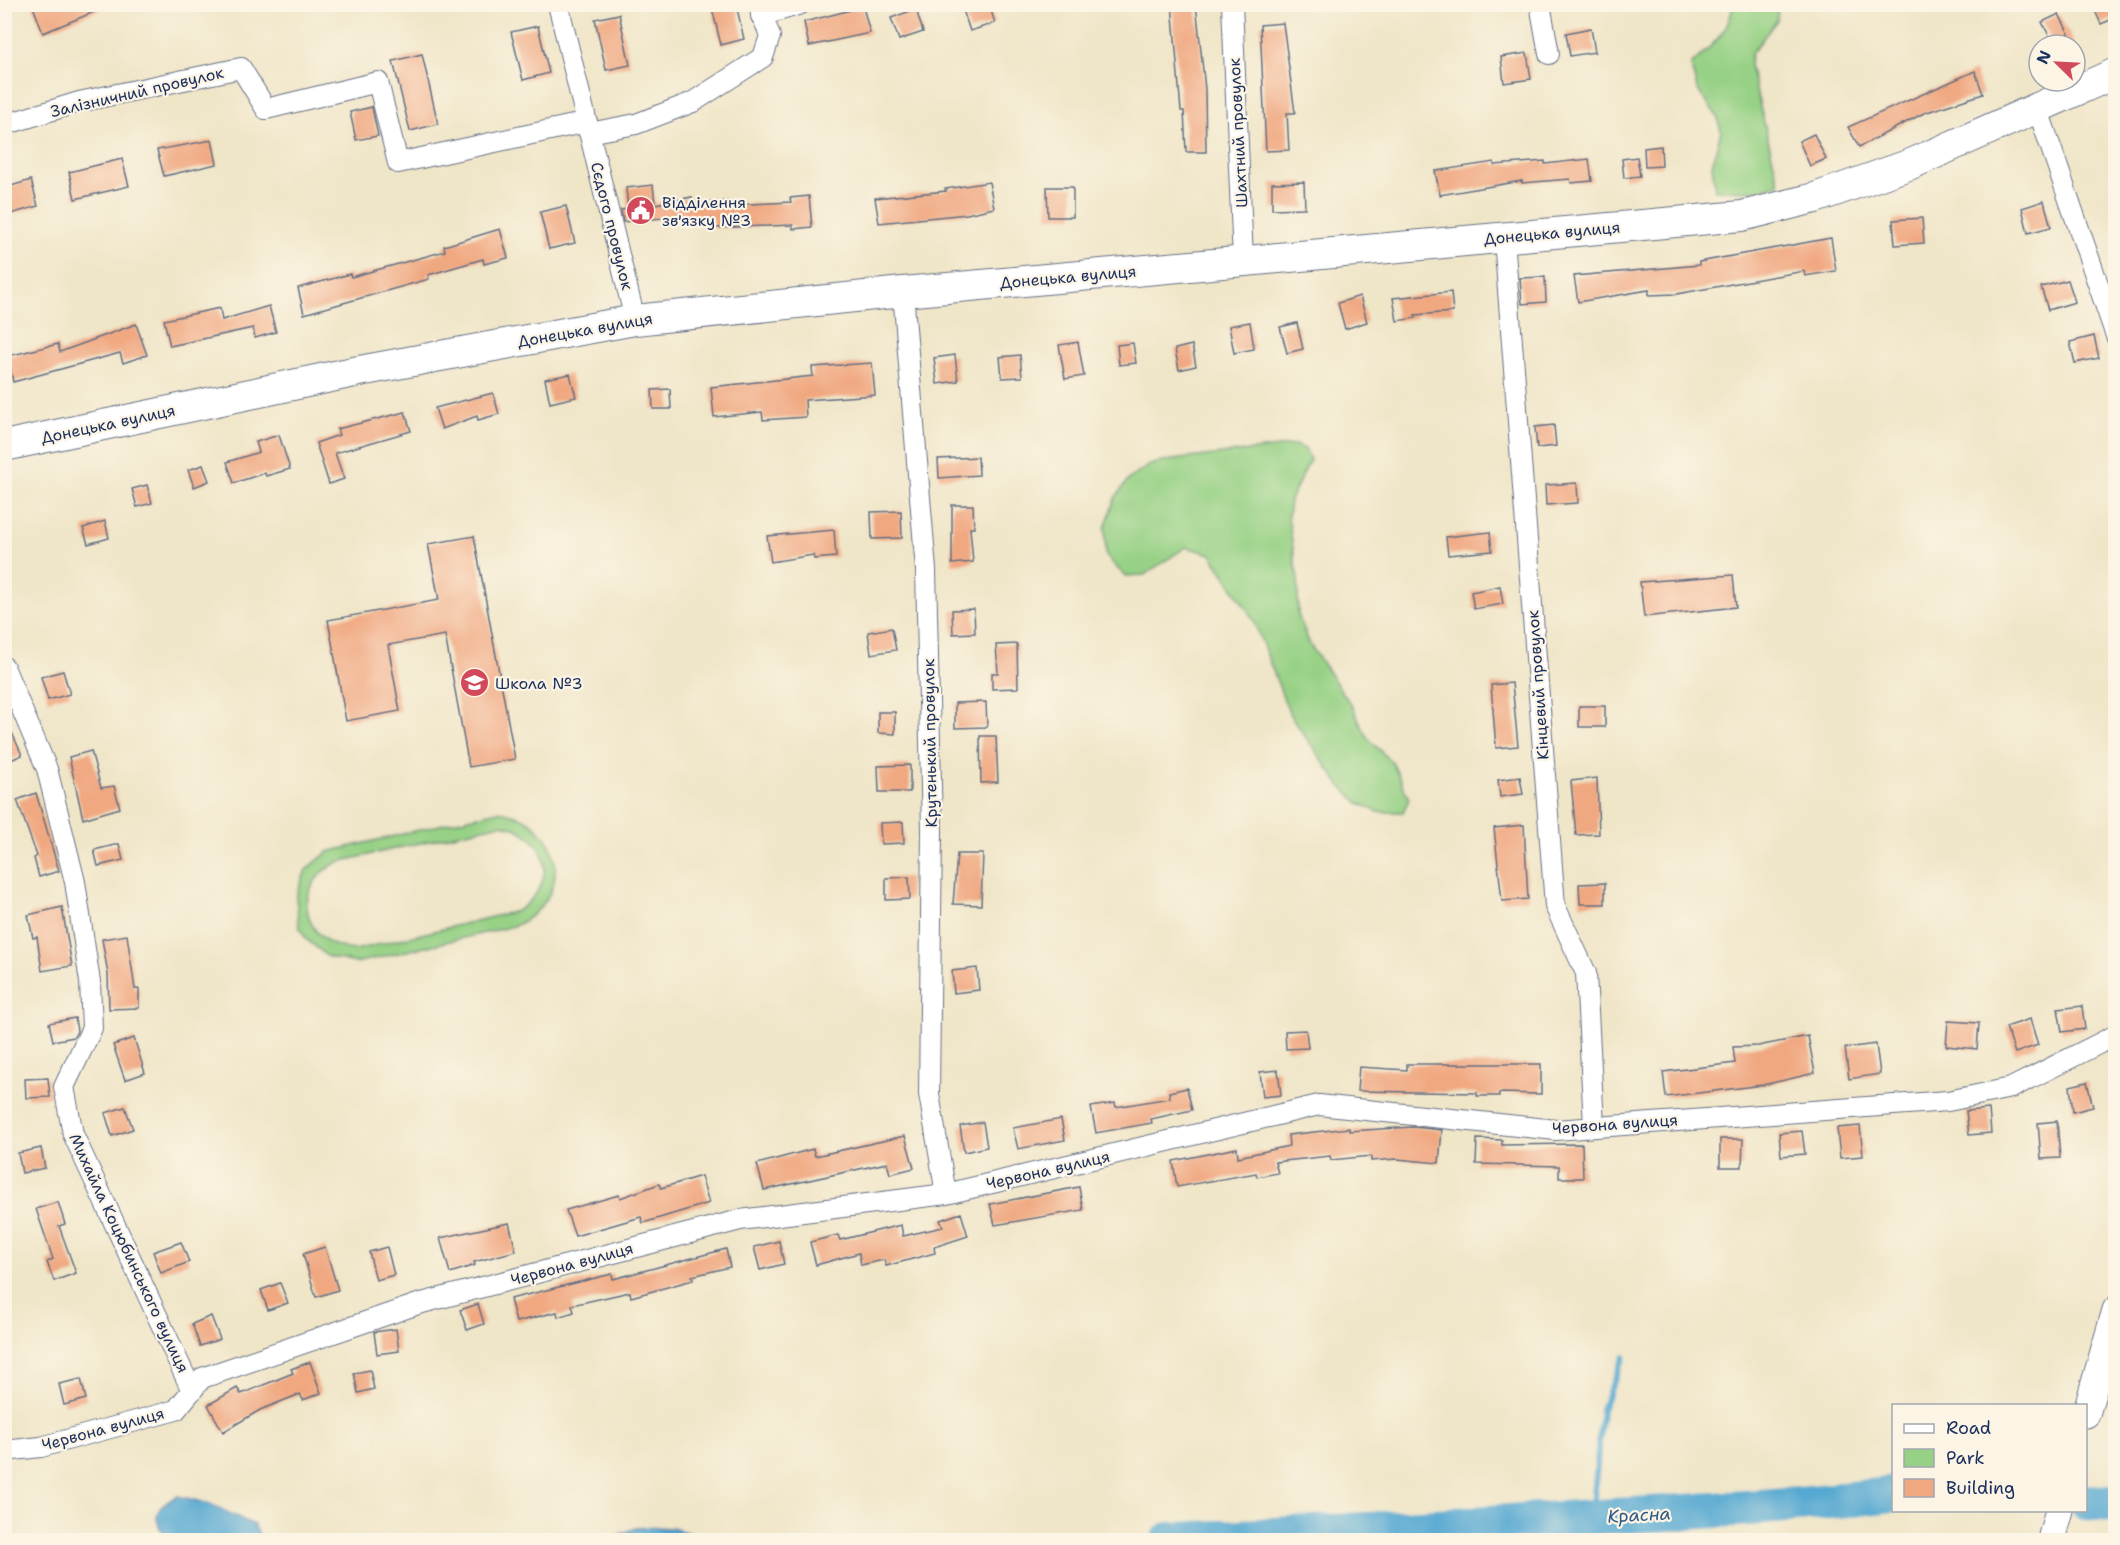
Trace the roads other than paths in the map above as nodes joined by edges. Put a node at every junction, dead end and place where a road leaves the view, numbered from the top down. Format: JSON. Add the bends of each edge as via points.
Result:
{"nodes":[{"id":1,"x":558,"y":4,"type":"edge"},
{"id":2,"x":801,"y":4,"type":"edge"},
{"id":3,"x":1232,"y":4,"type":"edge"},
{"id":4,"x":1540,"y":4,"type":"edge"},
{"id":5,"x":760,"y":10,"type":"edge"},
{"id":6,"x":1549,"y":54,"type":"dead end"},
{"id":7,"x":2115,"y":73,"type":"edge"},
{"id":8,"x":2037,"y":107,"type":"junction"},
{"id":9,"x":4,"y":125,"type":"edge"},
{"id":10,"x":588,"y":127,"type":"junction"},
{"id":11,"x":1504,"y":238,"type":"junction"},
{"id":12,"x":1243,"y":261,"type":"junction"},
{"id":13,"x":903,"y":292,"type":"junction"},
{"id":14,"x":635,"y":320,"type":"junction"},
{"id":15,"x":2115,"y":336,"type":"edge"},
{"id":16,"x":4,"y":446,"type":"edge"},
{"id":17,"x":4,"y":667,"type":"edge"},
{"id":18,"x":2115,"y":1035,"type":"edge"},
{"id":19,"x":1594,"y":1126,"type":"junction"},
{"id":20,"x":946,"y":1194,"type":"junction"},
{"id":21,"x":2114,"y":1312,"type":"edge"},
{"id":22,"x":192,"y":1390,"type":"junction"},
{"id":23,"x":2087,"y":1407,"type":"edge"},
{"id":24,"x":4,"y":1451,"type":"edge"},
{"id":25,"x":2058,"y":1512,"type":"edge"},
{"id":26,"x":2051,"y":1540,"type":"edge"}],
"edges":[{"from":1,"to":10,"type":"street","name":"Сєдого провулок"},
{"from":2,"to":5,"type":"street"},
{"from":3,"to":12,"type":"street","name":"Шахтний провулок"},
{"from":4,"to":6,"type":"street"},
{"from":5,"to":10,"type":"street","via":[[770,36],[763,57],[738,75],[693,102],[636,124]]},
{"from":7,"to":8,"type":"main road","name":"Донецька вулиця"},
{"from":8,"to":11,"type":"main road","name":"Донецька вулиця","via":[[1911,164],[1804,201],[1742,216]]},
{"from":8,"to":15,"type":"street"},
{"from":9,"to":10,"type":"street","name":"Залізничний провулок","via":[[79,102],[242,68],[266,109],[378,82],[398,163]]},
{"from":10,"to":14,"type":"street","name":"Сєдого провулок"},
{"from":11,"to":12,"type":"main road","name":"Донецька вулиця"},
{"from":11,"to":19,"type":"street","name":"Кінцевий провулок","via":[[1555,906],[1586,973]]},
{"from":12,"to":13,"type":"main road","name":"Донецька вулиця"},
{"from":13,"to":14,"type":"main road","name":"Донецька вулиця"},
{"from":13,"to":20,"type":"street","name":"Крутенький провулок","via":[[926,570],[932,830],[929,1094]]},
{"from":14,"to":16,"type":"main road","name":"Донецька вулиця","via":[[354,372]]},
{"from":17,"to":22,"type":"street","name":"Михайла Коцюбинського вулиця","via":[[47,768],[75,882],[90,982],[93,1028],[64,1088],[73,1134]]},
{"from":18,"to":19,"type":"street","name":"Червона вулиця","via":[[2012,1088],[1947,1101]]},
{"from":19,"to":20,"type":"street","name":"Червона вулиця","via":[[1556,1130],[1319,1105]]},
{"from":20,"to":22,"type":"street","name":"Червона вулиця","via":[[740,1220],[418,1304],[202,1378]]},
{"from":21,"to":23,"type":"street"},
{"from":22,"to":24,"type":"street","name":"Червона вулиця","via":[[176,1410],[41,1447]]},
{"from":25,"to":26,"type":"street"}]}
